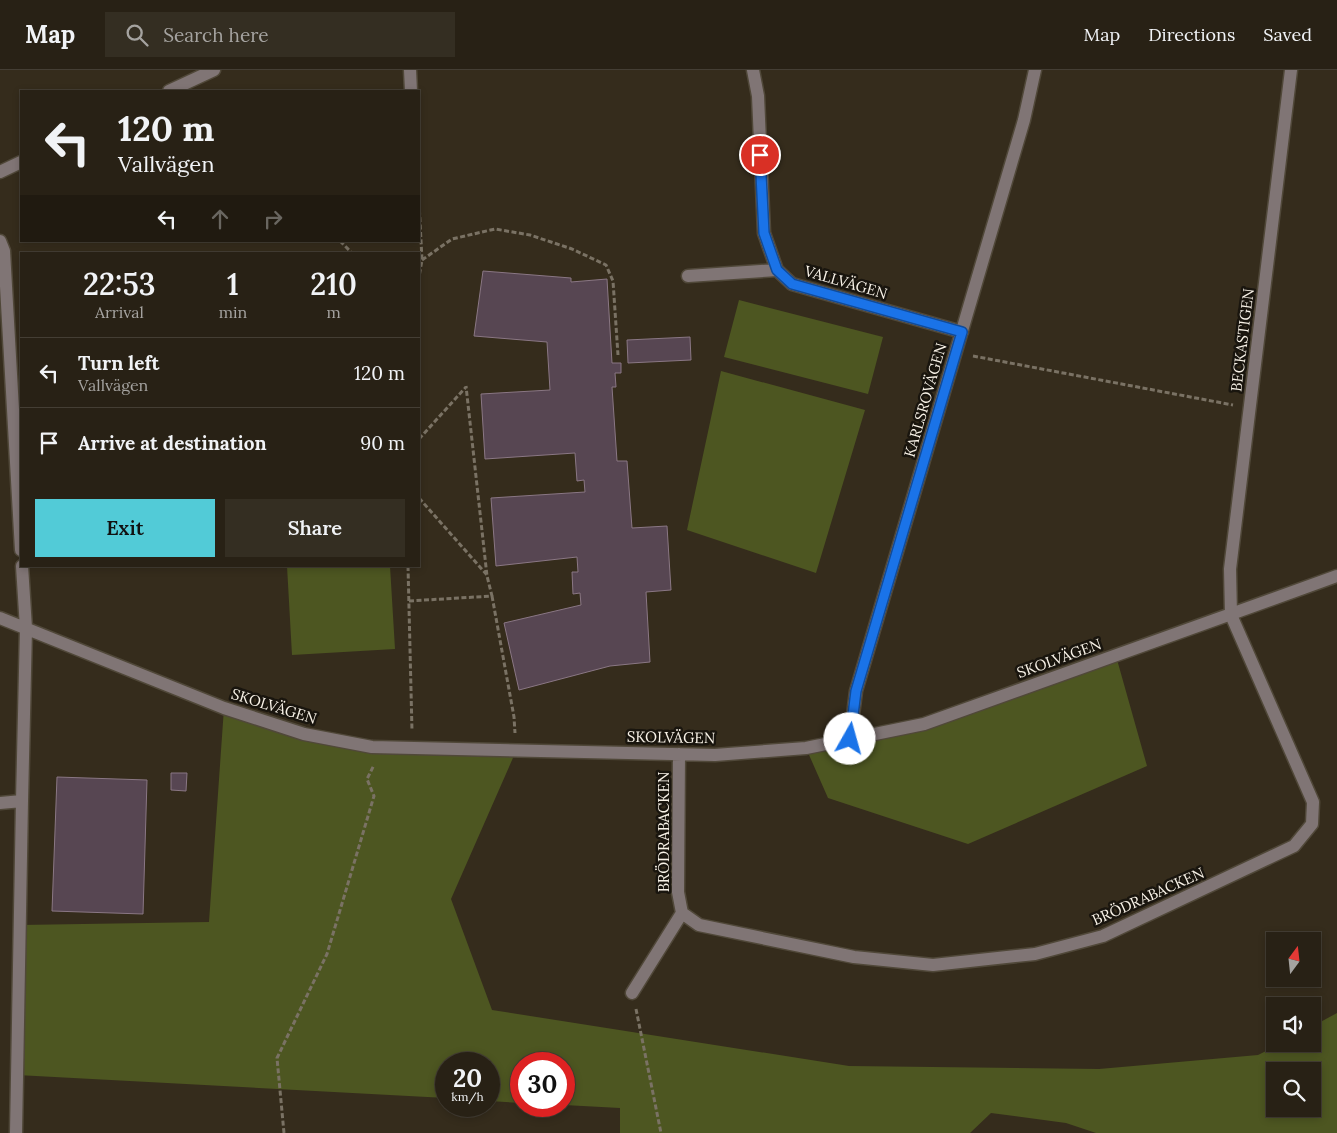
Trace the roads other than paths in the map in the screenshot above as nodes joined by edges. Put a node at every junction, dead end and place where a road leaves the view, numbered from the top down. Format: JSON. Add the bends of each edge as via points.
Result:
{"nodes":[{"id":1,"x":214,"y":70,"type":"edge"},
{"id":2,"x":410,"y":70,"type":"edge"},
{"id":3,"x":753,"y":70,"type":"edge"},
{"id":4,"x":1035,"y":70,"type":"edge"},
{"id":5,"x":1291,"y":70,"type":"edge"},
{"id":6,"x":171,"y":90,"type":"edge"},
{"id":7,"x":411,"y":90,"type":"edge"},
{"id":8,"x":20,"y":162,"type":"edge"},
{"id":9,"x":0,"y":172,"type":"edge"},
{"id":10,"x":0,"y":241,"type":"edge"},
{"id":11,"x":777,"y":270,"type":"junction"},
{"id":12,"x":688,"y":276,"type":"dead end"},
{"id":13,"x":962,"y":332,"type":"junction"},
{"id":14,"x":20,"y":532,"type":"edge"},
{"id":15,"x":22,"y":567,"type":"edge"},
{"id":16,"x":1337,"y":576,"type":"edge"},
{"id":17,"x":1231,"y":615,"type":"junction"},
{"id":18,"x":0,"y":618,"type":"edge"},
{"id":19,"x":26,"y":628,"type":"junction"},
{"id":20,"x":850,"y":739,"type":"junction"},
{"id":21,"x":679,"y":754,"type":"junction"},
{"id":22,"x":22,"y":801,"type":"junction"},
{"id":23,"x":0,"y":803,"type":"edge"},
{"id":24,"x":682,"y":913,"type":"junction"},
{"id":25,"x":632,"y":993,"type":"road end"},
{"id":26,"x":16,"y":1133,"type":"edge"}],
"edges":[{"from":1,"to":6,"type":"street"},
{"from":2,"to":7,"type":"street"},
{"from":3,"to":11,"type":"street","via":[[758,96],[764,233]]},
{"from":4,"to":13,"type":"street","name":"KARLSROVÄGEN","via":[[1024,120]]},
{"from":5,"to":17,"type":"street","name":"BECKASTIGEN","via":[[1230,569]]},
{"from":8,"to":9,"type":"street"},
{"from":10,"to":14,"type":"street","via":[[4,251]]},
{"from":11,"to":12,"type":"street"},
{"from":11,"to":13,"type":"street","name":"VALLVÄGEN","via":[[792,284]]},
{"from":13,"to":20,"type":"street","name":"KARLSROVÄGEN","via":[[856,691]]},
{"from":15,"to":19,"type":"street"},
{"from":16,"to":17,"type":"street","name":"SKOLVÄGEN"},
{"from":17,"to":20,"type":"street","name":"SKOLVÄGEN","via":[[924,724]]},
{"from":17,"to":24,"type":"street","name":"BRÖDRABACKEN","via":[[1313,802],[1312,824],[1294,846],[1103,936],[1035,954],[976,962],[933,965],[854,957],[699,925]]},
{"from":18,"to":19,"type":"street","name":"SKOLVÄGEN"},
{"from":19,"to":21,"type":"street","name":"SKOLVÄGEN","via":[[224,708],[304,734],[372,748]]},
{"from":19,"to":22,"type":"street"},
{"from":20,"to":21,"type":"street","name":"SKOLVÄGEN","via":[[806,748],[714,755]]},
{"from":21,"to":24,"type":"street","name":"BRÖDRABACKEN","via":[[678,892]]},
{"from":22,"to":23,"type":"street"},
{"from":22,"to":26,"type":"street"},
{"from":24,"to":25,"type":"street"}]}
